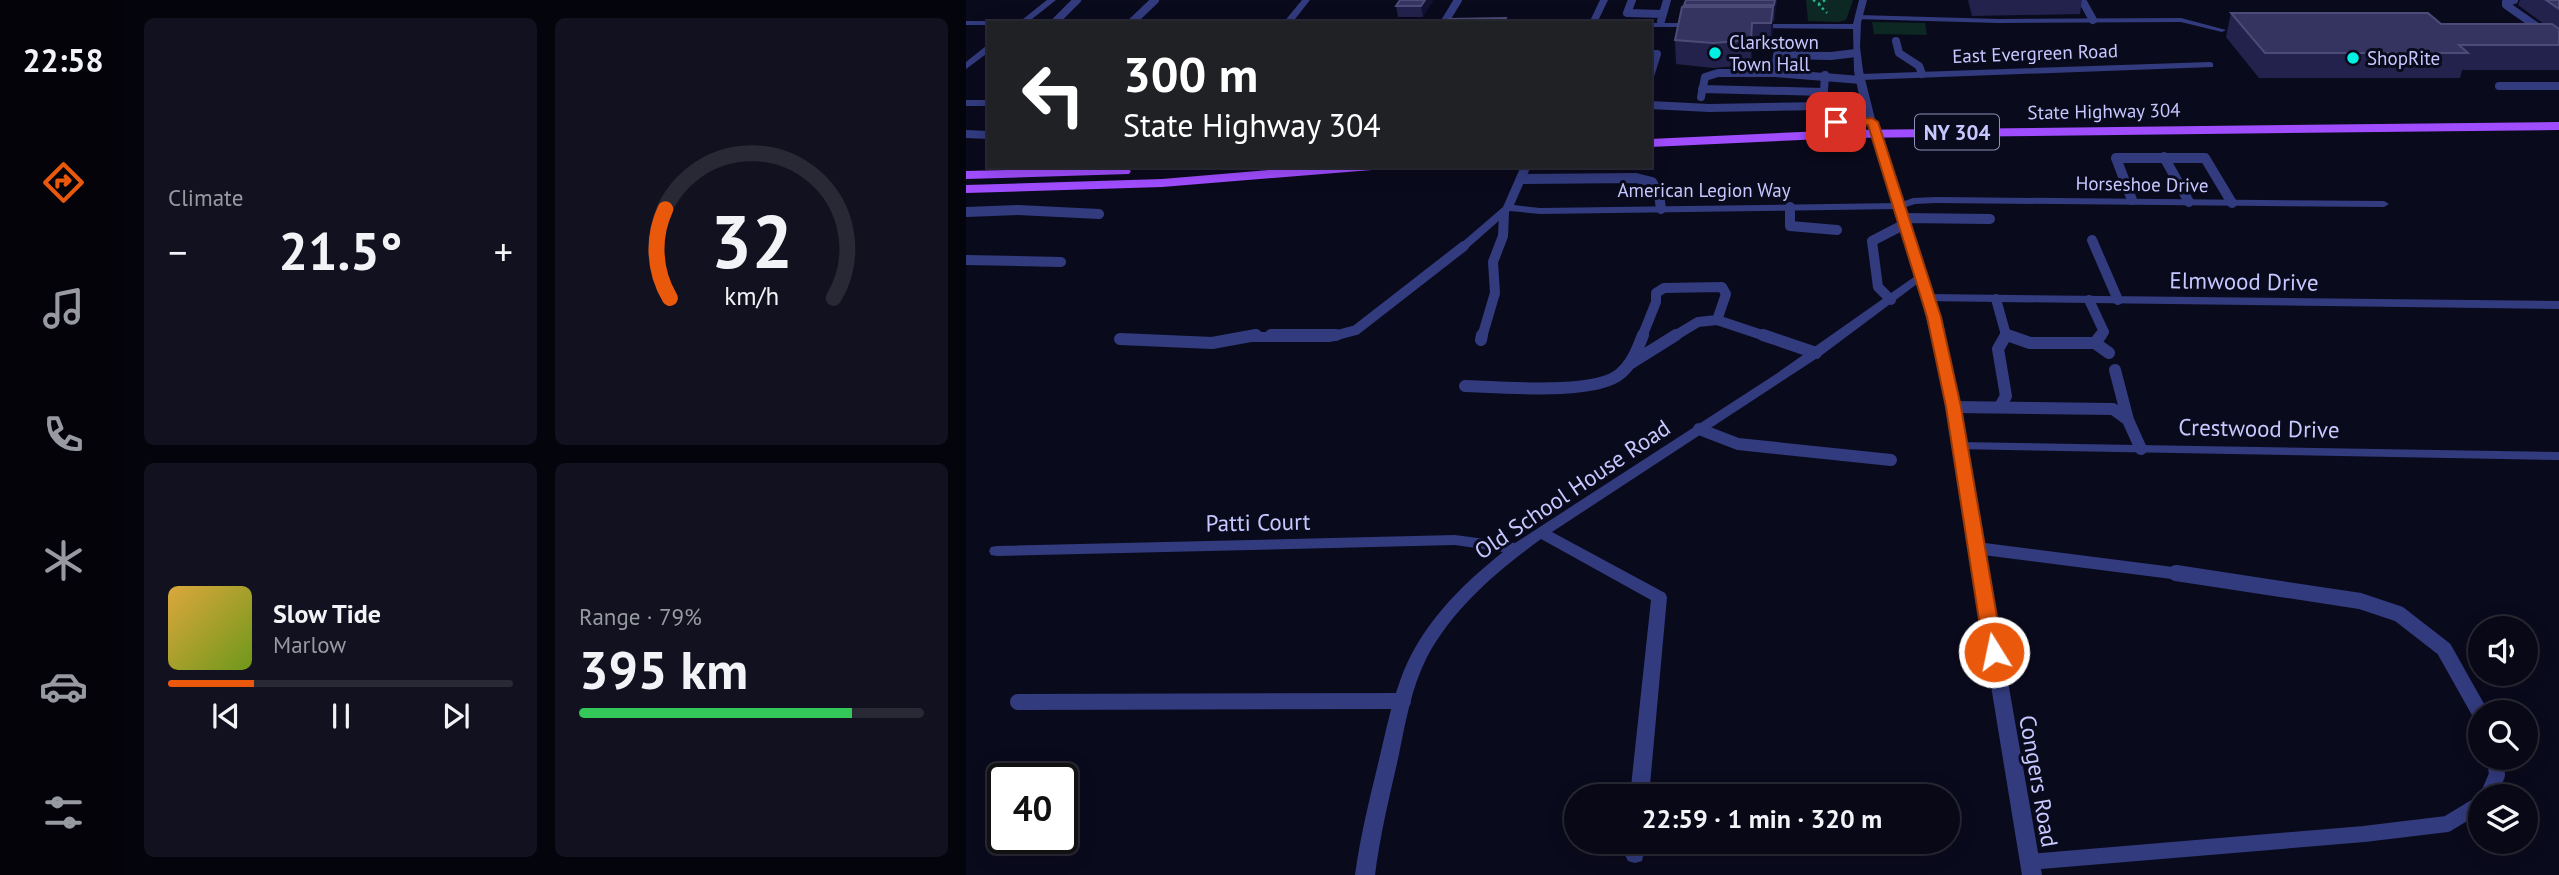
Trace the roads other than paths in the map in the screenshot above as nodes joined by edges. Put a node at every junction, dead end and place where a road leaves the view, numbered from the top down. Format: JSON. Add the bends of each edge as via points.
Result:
{"nodes":[{"id":1,"x":1052,"y":0,"type":"edge"},
{"id":2,"x":1077,"y":0,"type":"edge"},
{"id":3,"x":1155,"y":0,"type":"edge"},
{"id":4,"x":1306,"y":0,"type":"edge"},
{"id":5,"x":1458,"y":0,"type":"edge"},
{"id":6,"x":1604,"y":0,"type":"edge"},
{"id":7,"x":1632,"y":0,"type":"edge"},
{"id":8,"x":1667,"y":0,"type":"edge"},
{"id":9,"x":1863,"y":0,"type":"edge"},
{"id":10,"x":2082,"y":0,"type":"edge"},
{"id":11,"x":2514,"y":0,"type":"edge"},
{"id":12,"x":2503,"y":1,"type":"edge"},
{"id":13,"x":1663,"y":14,"type":"junction"},
{"id":14,"x":2093,"y":20,"type":"junction"},
{"id":15,"x":1026,"y":21,"type":"edge"},
{"id":16,"x":1056,"y":21,"type":"edge"},
{"id":17,"x":1133,"y":21,"type":"edge"},
{"id":18,"x":1289,"y":21,"type":"edge"},
{"id":19,"x":1445,"y":21,"type":"edge"},
{"id":20,"x":1594,"y":21,"type":"edge"},
{"id":21,"x":1857,"y":22,"type":"junction"},
{"id":22,"x":966,"y":23,"type":"edge"},
{"id":23,"x":987,"y":23,"type":"edge"},
{"id":24,"x":1655,"y":25,"type":"edge"},
{"id":25,"x":1712,"y":25,"type":"edge"},
{"id":26,"x":1739,"y":26,"type":"edge"},
{"id":27,"x":2221,"y":30,"type":"joint"},
{"id":28,"x":2232,"y":30,"type":"dead end"},
{"id":29,"x":1896,"y":41,"type":"dead end"},
{"id":30,"x":2559,"y":42,"type":"edge"},
{"id":31,"x":987,"y":50,"type":"edge"},
{"id":32,"x":1856,"y":53,"type":"junction"},
{"id":33,"x":1652,"y":54,"type":"edge"},
{"id":34,"x":2210,"y":65,"type":"dead end"},
{"id":35,"x":966,"y":66,"type":"edge"},
{"id":36,"x":1652,"y":70,"type":"edge"},
{"id":37,"x":1775,"y":73,"type":"junction"},
{"id":38,"x":1922,"y":74,"type":"junction"},
{"id":39,"x":1825,"y":75,"type":"junction"},
{"id":40,"x":1861,"y":78,"type":"junction"},
{"id":41,"x":2499,"y":86,"type":"dead end"},
{"id":42,"x":2559,"y":86,"type":"edge"},
{"id":43,"x":1702,"y":89,"type":"junction"},
{"id":44,"x":1824,"y":92,"type":"junction"},
{"id":45,"x":966,"y":103,"type":"edge"},
{"id":46,"x":987,"y":103,"type":"edge"},
{"id":47,"x":1652,"y":105,"type":"edge"},
{"id":48,"x":1698,"y":107,"type":"junction"},
{"id":49,"x":2559,"y":115,"type":"edge"},
{"id":50,"x":2559,"y":126,"type":"edge"},
{"id":51,"x":1875,"y":128,"type":"junction"},
{"id":52,"x":1652,"y":130,"type":"edge"},
{"id":53,"x":966,"y":134,"type":"edge"},
{"id":54,"x":987,"y":135,"type":"edge"},
{"id":55,"x":1652,"y":143,"type":"edge"},
{"id":56,"x":2164,"y":158,"type":"junction"},
{"id":57,"x":1160,"y":168,"type":"edge"},
{"id":58,"x":1349,"y":168,"type":"edge"},
{"id":59,"x":1525,"y":168,"type":"edge"},
{"id":60,"x":966,"y":175,"type":"edge"},
{"id":61,"x":1521,"y":179,"type":"junction"},
{"id":62,"x":966,"y":189,"type":"edge"},
{"id":63,"x":2132,"y":200,"type":"junction"},
{"id":64,"x":2189,"y":202,"type":"junction"},
{"id":65,"x":2232,"y":203,"type":"junction"},
{"id":66,"x":2384,"y":204,"type":"dead end"},
{"id":67,"x":1790,"y":207,"type":"junction"},
{"id":68,"x":1661,"y":209,"type":"junction"},
{"id":69,"x":1506,"y":211,"type":"junction"},
{"id":70,"x":966,"y":212,"type":"edge"},
{"id":71,"x":1099,"y":214,"type":"dead end"},
{"id":72,"x":1903,"y":216,"type":"junction"},
{"id":73,"x":1990,"y":219,"type":"dead end"},
{"id":74,"x":1837,"y":230,"type":"dead end"},
{"id":75,"x":2092,"y":240,"type":"dead end"},
{"id":76,"x":1464,"y":246,"type":"joint"},
{"id":77,"x":966,"y":260,"type":"edge"},
{"id":78,"x":1061,"y":262,"type":"dead end"},
{"id":79,"x":1921,"y":276,"type":"junction"},
{"id":80,"x":1928,"y":298,"type":"junction"},
{"id":81,"x":1996,"y":299,"type":"junction"},
{"id":82,"x":1891,"y":300,"type":"junction"},
{"id":83,"x":2090,"y":300,"type":"junction"},
{"id":84,"x":2118,"y":300,"type":"junction"},
{"id":85,"x":2559,"y":305,"type":"edge"},
{"id":86,"x":1717,"y":320,"type":"junction"},
{"id":87,"x":2006,"y":335,"type":"junction"},
{"id":88,"x":1120,"y":340,"type":"dead end"},
{"id":89,"x":1481,"y":340,"type":"dead end"},
{"id":90,"x":2095,"y":343,"type":"junction"},
{"id":91,"x":1816,"y":353,"type":"junction"},
{"id":92,"x":2109,"y":353,"type":"dead end"},
{"id":93,"x":1627,"y":365,"type":"junction"},
{"id":94,"x":2115,"y":370,"type":"dead end"},
{"id":95,"x":1465,"y":386,"type":"dead end"},
{"id":96,"x":2001,"y":405,"type":"junction"},
{"id":97,"x":1953,"y":407,"type":"junction"},
{"id":98,"x":2128,"y":420,"type":"junction"},
{"id":99,"x":1699,"y":429,"type":"junction"},
{"id":100,"x":1959,"y":446,"type":"junction"},
{"id":101,"x":2141,"y":449,"type":"junction"},
{"id":102,"x":2559,"y":456,"type":"edge"},
{"id":103,"x":1891,"y":460,"type":"dead end"},
{"id":104,"x":1542,"y":533,"type":"junction"},
{"id":105,"x":1976,"y":548,"type":"junction"},
{"id":106,"x":1519,"y":549,"type":"junction"},
{"id":107,"x":997,"y":551,"type":"dead end"},
{"id":108,"x":2473,"y":700,"type":"edge"},
{"id":109,"x":1403,"y":701,"type":"junction"},
{"id":110,"x":1018,"y":702,"type":"dead end"},
{"id":111,"x":1641,"y":784,"type":"edge"},
{"id":112,"x":2468,"y":811,"type":"edge"},
{"id":113,"x":2031,"y":869,"type":"edge"},
{"id":114,"x":1365,"y":875,"type":"edge"}],
"edges":[{"from":1,"to":15,"type":"street"},
{"from":2,"to":16,"type":"lane"},
{"from":3,"to":17,"type":"lane"},
{"from":4,"to":18,"type":"street"},
{"from":5,"to":19,"type":"lane"},
{"from":6,"to":20,"type":"street"},
{"from":7,"to":13,"type":"lane","via":[[1627,13]]},
{"from":8,"to":13,"type":"lane"},
{"from":9,"to":21,"type":"street","name":"Congers Road"},
{"from":10,"to":14,"type":"lane"},
{"from":11,"to":12,"type":"lane"},
{"from":12,"to":30,"type":"lane"},
{"from":13,"to":24,"type":"lane"},
{"from":14,"to":21,"type":"street"},
{"from":14,"to":27,"type":"street","via":[[2181,20]]},
{"from":21,"to":26,"type":"street"},
{"from":21,"to":32,"type":"street","name":"Congers Road"},
{"from":22,"to":23,"type":"street"},
{"from":24,"to":25,"type":"street"},
{"from":27,"to":28,"type":"lane"},
{"from":29,"to":38,"type":"lane","via":[[1899,53],[1919,66]]},
{"from":31,"to":35,"type":"street"},
{"from":32,"to":37,"type":"lane","via":[[1777,55]]},
{"from":32,"to":40,"type":"street","name":"Congers Road"},
{"from":33,"to":36,"type":"lane","via":[[1657,54]]},
{"from":34,"to":38,"type":"street","name":"East Evergreen Road"},
{"from":37,"to":39,"type":"lane"},
{"from":37,"to":43,"type":"lane","via":[[1718,73],[1705,77]]},
{"from":38,"to":40,"type":"street","name":"East Evergreen Road"},
{"from":39,"to":40,"type":"lane"},
{"from":39,"to":44,"type":"lane"},
{"from":40,"to":51,"type":"street","name":"Congers Road"},
{"from":41,"to":42,"type":"lane"},
{"from":43,"to":44,"type":"lane"},
{"from":43,"to":48,"type":"lane"},
{"from":44,"to":48,"type":"lane","via":[[1823,106],[1813,108]]},
{"from":45,"to":46,"type":"street"},
{"from":47,"to":48,"type":"lane"},
{"from":49,"to":51,"type":"main road","name":"State Highway 304","number":"NY 304"},
{"from":50,"to":51,"type":"main road","name":"State Highway 304","number":"NY 304"},
{"from":51,"to":52,"type":"main road","name":"State Highway 304","number":"NY 304"},
{"from":51,"to":55,"type":"main road","name":"State Highway 304","number":"NY 304"},
{"from":51,"to":72,"type":"street","name":"Congers Road"},
{"from":53,"to":54,"type":"lane"},
{"from":56,"to":63,"type":"lane","via":[[2116,158]]},
{"from":56,"to":64,"type":"lane"},
{"from":56,"to":65,"type":"lane","via":[[2205,158]]},
{"from":57,"to":60,"type":"main road"},
{"from":58,"to":62,"type":"main road","via":[[1195,181]]},
{"from":59,"to":61,"type":"street"},
{"from":61,"to":68,"type":"lane","via":[[1636,178],[1652,182]]},
{"from":61,"to":69,"type":"street"},
{"from":63,"to":64,"type":"street","name":"Horseshoe Drive"},
{"from":63,"to":72,"type":"street","name":"Horseshoe Drive","via":[[1913,201]]},
{"from":64,"to":65,"type":"street","name":"Horseshoe Drive"},
{"from":65,"to":66,"type":"street","name":"Horseshoe Drive"},
{"from":67,"to":68,"type":"street","name":"American Legion Way"},
{"from":67,"to":72,"type":"street","name":"American Legion Way"},
{"from":67,"to":74,"type":"lane","via":[[1790,226]]},
{"from":68,"to":69,"type":"street","name":"American Legion Way"},
{"from":69,"to":76,"type":"street"},
{"from":69,"to":89,"type":"lane","via":[[1493,262],[1495,293]]},
{"from":70,"to":71,"type":"lane"},
{"from":72,"to":73,"type":"lane"},
{"from":72,"to":79,"type":"street","name":"Congers Road"},
{"from":72,"to":82,"type":"lane","via":[[1872,241],[1878,287]]},
{"from":75,"to":84,"type":"lane"},
{"from":76,"to":88,"type":"lane","via":[[1356,330],[1330,337],[1258,335],[1212,343]]},
{"from":77,"to":78,"type":"lane"},
{"from":79,"to":80,"type":"street","name":"Congers Road"},
{"from":79,"to":82,"type":"street","name":"Old School House Road"},
{"from":80,"to":81,"type":"street","name":"Elmwood Drive"},
{"from":80,"to":97,"type":"street","name":"Congers Road"},
{"from":81,"to":83,"type":"street","name":"Elmwood Drive"},
{"from":81,"to":87,"type":"lane"},
{"from":82,"to":91,"type":"street","name":"Old School House Road"},
{"from":83,"to":84,"type":"street","name":"Elmwood Drive"},
{"from":83,"to":90,"type":"lane","via":[[2104,332]]},
{"from":84,"to":85,"type":"street","name":"Elmwood Drive"},
{"from":86,"to":91,"type":"lane"},
{"from":86,"to":93,"type":"lane","via":[[1698,322]]},
{"from":86,"to":93,"type":"lane","via":[[1726,294],[1722,287],[1664,288],[1656,293]]},
{"from":87,"to":90,"type":"lane","via":[[2030,343]]},
{"from":87,"to":96,"type":"lane","via":[[1998,349],[2006,396]]},
{"from":90,"to":92,"type":"lane"},
{"from":91,"to":99,"type":"street","name":"Old School House Road"},
{"from":93,"to":95,"type":"lane","via":[[1619,376],[1570,387]]},
{"from":94,"to":98,"type":"lane"},
{"from":96,"to":97,"type":"lane"},
{"from":96,"to":98,"type":"lane","via":[[2113,409]]},
{"from":97,"to":100,"type":"street","name":"Congers Road"},
{"from":98,"to":101,"type":"lane"},
{"from":99,"to":103,"type":"lane","via":[[1738,444]]},
{"from":99,"to":104,"type":"street","name":"Old School House Road"},
{"from":100,"to":101,"type":"street","name":"Crestwood Drive"},
{"from":100,"to":105,"type":"street","name":"Congers Road"},
{"from":101,"to":102,"type":"street","name":"Crestwood Drive"},
{"from":104,"to":106,"type":"street","name":"Old School House Road"},
{"from":104,"to":111,"type":"street","via":[[1658,597]]},
{"from":105,"to":108,"type":"lane","via":[[2360,601],[2399,614],[2444,649]]},
{"from":105,"to":113,"type":"street","name":"Congers Road"},
{"from":106,"to":107,"type":"street","name":"Patti Court","via":[[1455,540]]},
{"from":106,"to":109,"type":"street","name":"Old School House Road","via":[[1479,580],[1443,621],[1420,655]]},
{"from":109,"to":110,"type":"lane"},
{"from":109,"to":114,"type":"street","name":"Old School House Road"},
{"from":112,"to":113,"type":"lane","via":[[2447,824]]}]}
